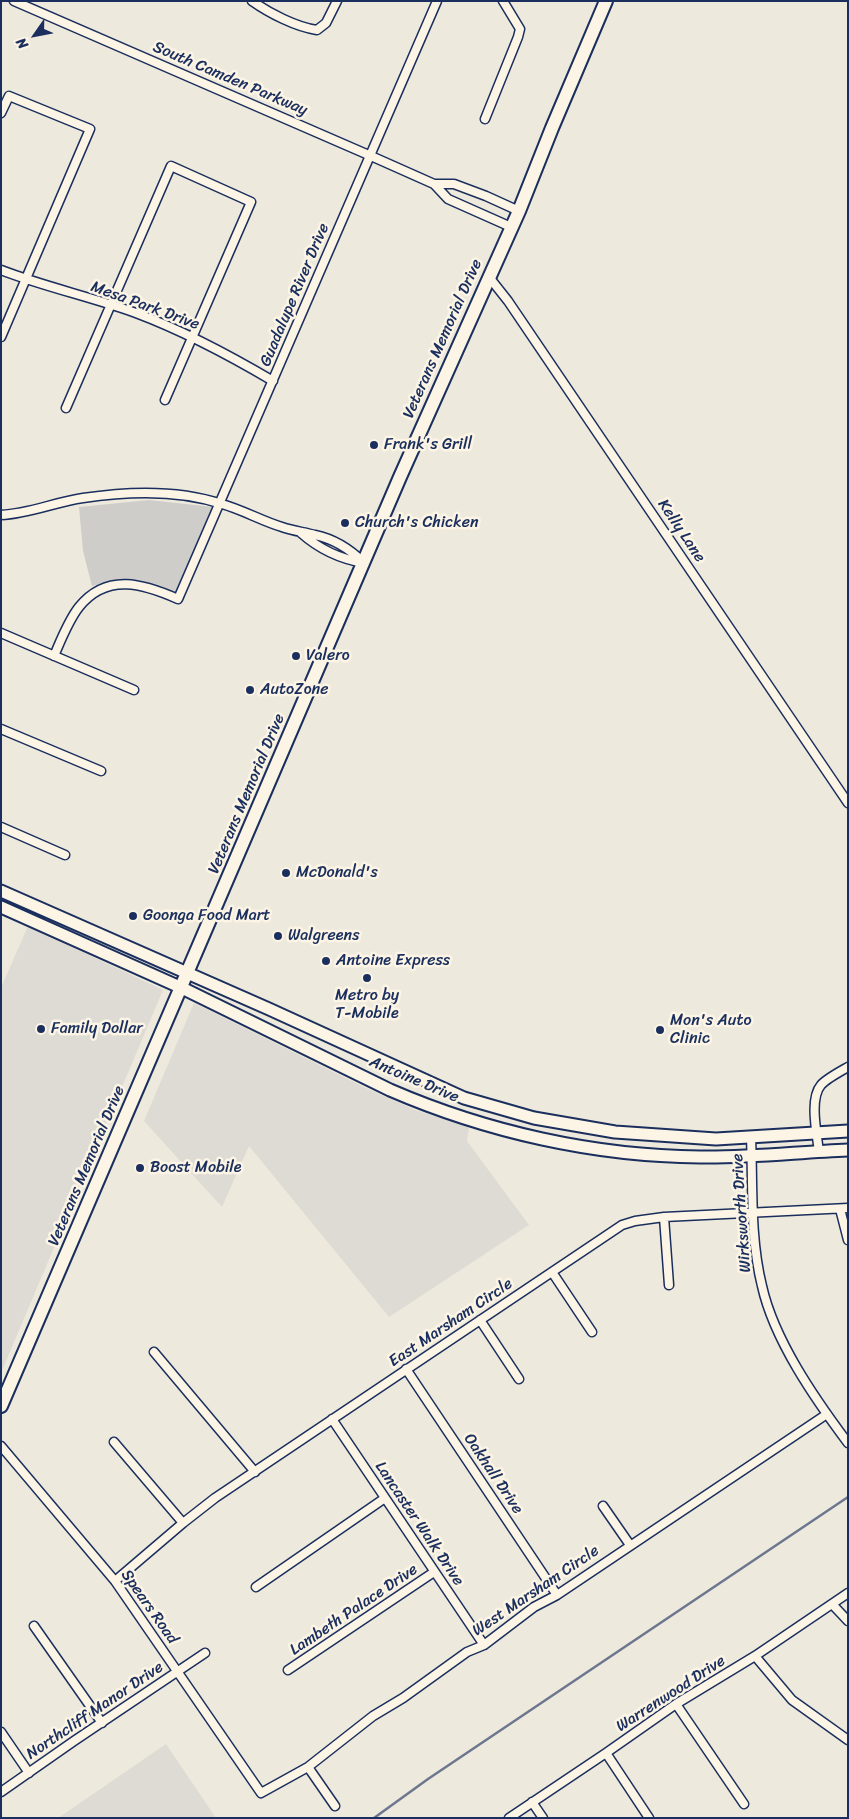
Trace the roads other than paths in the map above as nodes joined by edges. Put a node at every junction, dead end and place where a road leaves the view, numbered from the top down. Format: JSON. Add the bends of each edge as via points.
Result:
{"nodes":[{"id":1,"x":14,"y":1,"type":"edge"},
{"id":2,"x":252,"y":1,"type":"edge"},
{"id":3,"x":337,"y":1,"type":"edge"},
{"id":4,"x":437,"y":1,"type":"edge"},
{"id":5,"x":503,"y":1,"type":"edge"},
{"id":6,"x":606,"y":1,"type":"edge"},
{"id":7,"x":1,"y":113,"type":"edge"},
{"id":8,"x":485,"y":119,"type":"dead end"},
{"id":9,"x":370,"y":156,"type":"junction"},
{"id":10,"x":434,"y":184,"type":"junction"},
{"id":11,"x":518,"y":211,"type":"junction"},
{"id":12,"x":511,"y":227,"type":"junction"},
{"id":13,"x":1,"y":270,"type":"edge"},
{"id":14,"x":489,"y":276,"type":"junction"},
{"id":15,"x":26,"y":280,"type":"junction"},
{"id":16,"x":111,"y":305,"type":"junction"},
{"id":17,"x":1,"y":337,"type":"edge"},
{"id":18,"x":193,"y":338,"type":"junction"},
{"id":19,"x":273,"y":381,"type":"junction"},
{"id":20,"x":165,"y":400,"type":"dead end"},
{"id":21,"x":66,"y":408,"type":"dead end"},
{"id":22,"x":220,"y":503,"type":"junction"},
{"id":23,"x":1,"y":515,"type":"edge"},
{"id":24,"x":301,"y":533,"type":"junction"},
{"id":25,"x":364,"y":563,"type":"junction"},
{"id":26,"x":1,"y":633,"type":"edge"},
{"id":27,"x":54,"y":656,"type":"junction"},
{"id":28,"x":134,"y":690,"type":"dead end"},
{"id":29,"x":1,"y":729,"type":"edge"},
{"id":30,"x":101,"y":772,"type":"dead end"},
{"id":31,"x":848,"y":803,"type":"edge"},
{"id":32,"x":1,"y":827,"type":"edge"},
{"id":33,"x":65,"y":855,"type":"dead end"},
{"id":34,"x":1,"y":891,"type":"edge"},
{"id":35,"x":1,"y":907,"type":"edge"},
{"id":36,"x":44,"y":910,"type":"junction"},
{"id":37,"x":39,"y":922,"type":"junction"},
{"id":38,"x":188,"y":974,"type":"junction"},
{"id":39,"x":182,"y":988,"type":"junction"},
{"id":40,"x":848,"y":1067,"type":"edge"},
{"id":41,"x":848,"y":1131,"type":"edge"},
{"id":42,"x":817,"y":1134,"type":"junction"},
{"id":43,"x":751,"y":1137,"type":"junction"},
{"id":44,"x":848,"y":1150,"type":"edge"},
{"id":45,"x":819,"y":1152,"type":"junction"},
{"id":46,"x":752,"y":1156,"type":"junction"},
{"id":47,"x":844,"y":1209,"type":"edge"},
{"id":48,"x":753,"y":1213,"type":"junction"},
{"id":49,"x":664,"y":1218,"type":"junction"},
{"id":50,"x":848,"y":1240,"type":"edge"},
{"id":51,"x":552,"y":1272,"type":"junction"},
{"id":52,"x":669,"y":1286,"type":"dead end"},
{"id":53,"x":480,"y":1320,"type":"junction"},
{"id":54,"x":592,"y":1332,"type":"dead end"},
{"id":55,"x":154,"y":1352,"type":"dead end"},
{"id":56,"x":406,"y":1369,"type":"junction"},
{"id":57,"x":519,"y":1379,"type":"dead end"},
{"id":58,"x":1,"y":1406,"type":"edge"},
{"id":59,"x":827,"y":1414,"type":"junction"},
{"id":60,"x":332,"y":1419,"type":"junction"},
{"id":61,"x":114,"y":1442,"type":"dead end"},
{"id":62,"x":848,"y":1443,"type":"edge"},
{"id":63,"x":1,"y":1446,"type":"edge"},
{"id":64,"x":256,"y":1472,"type":"junction"},
{"id":65,"x":385,"y":1498,"type":"junction"},
{"id":66,"x":603,"y":1506,"type":"dead end"},
{"id":67,"x":183,"y":1523,"type":"junction"},
{"id":68,"x":630,"y":1544,"type":"junction"},
{"id":69,"x":434,"y":1572,"type":"junction"},
{"id":70,"x":115,"y":1581,"type":"junction"},
{"id":71,"x":256,"y":1587,"type":"dead end"},
{"id":72,"x":848,"y":1593,"type":"edge"},
{"id":73,"x":557,"y":1595,"type":"junction"},
{"id":74,"x":832,"y":1604,"type":"junction"},
{"id":75,"x":848,"y":1621,"type":"edge"},
{"id":76,"x":34,"y":1626,"type":"dead end"},
{"id":77,"x":484,"y":1645,"type":"junction"},
{"id":78,"x":206,"y":1653,"type":"dead end"},
{"id":79,"x":755,"y":1656,"type":"junction"},
{"id":80,"x":288,"y":1670,"type":"dead end"},
{"id":81,"x":177,"y":1672,"type":"junction"},
{"id":82,"x":676,"y":1704,"type":"junction"},
{"id":83,"x":102,"y":1723,"type":"junction"},
{"id":84,"x":1,"y":1732,"type":"edge"},
{"id":85,"x":848,"y":1740,"type":"edge"},
{"id":86,"x":606,"y":1753,"type":"junction"},
{"id":87,"x":308,"y":1768,"type":"junction"},
{"id":88,"x":29,"y":1773,"type":"junction"},
{"id":89,"x":1,"y":1792,"type":"edge"},
{"id":90,"x":261,"y":1793,"type":"joint"},
{"id":91,"x":532,"y":1802,"type":"junction"},
{"id":92,"x":744,"y":1804,"type":"dead end"},
{"id":93,"x":336,"y":1806,"type":"dead end"},
{"id":94,"x":509,"y":1818,"type":"edge"},
{"id":95,"x":543,"y":1818,"type":"edge"},
{"id":96,"x":650,"y":1818,"type":"edge"}],
"edges":[{"from":1,"to":9,"type":"street","name":"South Camden Parkway"},
{"from":2,"to":3,"type":"street","via":[[266,11],[317,30],[326,23]]},
{"from":4,"to":9,"type":"street","name":"Guadalupe River Drive"},
{"from":5,"to":8,"type":"street","via":[[520,29]]},
{"from":6,"to":11,"type":"main road","name":"Veterans Memorial Drive"},
{"from":7,"to":15,"type":"street","via":[[9,96],[90,129]]},
{"from":9,"to":10,"type":"street","name":"South Camden Parkway"},
{"from":9,"to":19,"type":"street","name":"Guadalupe River Drive"},
{"from":10,"to":11,"type":"street","name":"South Camden Parkway","via":[[454,184]]},
{"from":10,"to":12,"type":"street","name":"South Camden Parkway","via":[[448,199]]},
{"from":11,"to":12,"type":"main road","name":"Veterans Memorial Drive"},
{"from":12,"to":14,"type":"main road","name":"Veterans Memorial Drive"},
{"from":13,"to":15,"type":"street","name":"Mesa Park Drive"},
{"from":14,"to":25,"type":"main road","name":"Veterans Memorial Drive"},
{"from":14,"to":31,"type":"street","name":"Kelly Lane"},
{"from":15,"to":16,"type":"street","name":"Mesa Park Drive"},
{"from":15,"to":17,"type":"street"},
{"from":16,"to":18,"type":"street","name":"Mesa Park Drive"},
{"from":16,"to":18,"type":"street","via":[[171,166],[251,202]]},
{"from":16,"to":21,"type":"street"},
{"from":18,"to":19,"type":"street","name":"Mesa Park Drive"},
{"from":18,"to":20,"type":"street"},
{"from":19,"to":22,"type":"street","name":"Guadalupe River Drive"},
{"from":22,"to":23,"type":"street","via":[[168,494],[121,493]]},
{"from":22,"to":24,"type":"street"},
{"from":22,"to":27,"type":"street","name":"Guadalupe River Drive","via":[[178,599],[146,586],[130,584],[96,593],[75,612]]},
{"from":24,"to":25,"type":"street","via":[[313,544],[333,554]]},
{"from":24,"to":25,"type":"street","via":[[338,543]]},
{"from":25,"to":38,"type":"main road","name":"Veterans Memorial Drive"},
{"from":26,"to":27,"type":"street"},
{"from":27,"to":28,"type":"street"},
{"from":29,"to":30,"type":"street"},
{"from":32,"to":33,"type":"street"},
{"from":34,"to":36,"type":"main road","name":"Antoine Drive"},
{"from":35,"to":37,"type":"main road","name":"Antoine Drive"},
{"from":36,"to":37,"type":"main road"},
{"from":36,"to":38,"type":"main road","name":"Antoine Drive"},
{"from":37,"to":39,"type":"main road","name":"Antoine Drive"},
{"from":38,"to":39,"type":"main road","name":"Veterans Memorial Drive"},
{"from":38,"to":43,"type":"main road","name":"Antoine Drive","via":[[464,1098],[534,1118],[615,1132],[716,1139]]},
{"from":39,"to":46,"type":"main road","name":"Antoine Drive","via":[[390,1090],[486,1125],[555,1142],[648,1154]]},
{"from":39,"to":58,"type":"main road","name":"Veterans Memorial Drive"},
{"from":40,"to":42,"type":"street","via":[[822,1083],[816,1093]]},
{"from":41,"to":42,"type":"main road","name":"Antoine Drive"},
{"from":42,"to":43,"type":"main road","name":"Antoine Drive"},
{"from":42,"to":45,"type":"street"},
{"from":43,"to":46,"type":"street","name":"Wirksworth Drive"},
{"from":44,"to":45,"type":"main road","name":"Antoine Drive"},
{"from":45,"to":46,"type":"main road","name":"Antoine Drive"},
{"from":46,"to":48,"type":"street","name":"Wirksworth Drive"},
{"from":47,"to":48,"type":"street","name":"East Marsham Circle"},
{"from":47,"to":50,"type":"street"},
{"from":48,"to":49,"type":"street","name":"East Marsham Circle"},
{"from":48,"to":59,"type":"street","name":"Wirksworth Drive","via":[[758,1268],[768,1306],[783,1340]]},
{"from":49,"to":51,"type":"street","name":"East Marsham Circle","via":[[628,1222]]},
{"from":49,"to":52,"type":"street"},
{"from":51,"to":53,"type":"street","name":"East Marsham Circle"},
{"from":51,"to":54,"type":"street"},
{"from":53,"to":56,"type":"street","name":"East Marsham Circle"},
{"from":53,"to":57,"type":"street"},
{"from":55,"to":64,"type":"street"},
{"from":56,"to":60,"type":"street","name":"East Marsham Circle"},
{"from":56,"to":73,"type":"street","name":"Oakhall Drive"},
{"from":59,"to":62,"type":"street","name":"Wirksworth Drive"},
{"from":59,"to":68,"type":"street","name":"West Marsham Circle"},
{"from":60,"to":64,"type":"street","name":"East Marsham Circle"},
{"from":60,"to":65,"type":"street","name":"Lancaster Walk Drive"},
{"from":61,"to":67,"type":"street"},
{"from":63,"to":70,"type":"street","name":"Spears Road"},
{"from":64,"to":67,"type":"street","name":"East Marsham Circle"},
{"from":65,"to":69,"type":"street","name":"Lancaster Walk Drive"},
{"from":65,"to":71,"type":"street"},
{"from":66,"to":68,"type":"street"},
{"from":67,"to":70,"type":"street","name":"East Marsham Circle"},
{"from":68,"to":73,"type":"street","name":"West Marsham Circle"},
{"from":69,"to":77,"type":"street","name":"Lancaster Walk Drive"},
{"from":69,"to":80,"type":"street","name":"Lambeth Palace Drive"},
{"from":70,"to":81,"type":"street","name":"Spears Road"},
{"from":72,"to":74,"type":"street","name":"Warrenwood Drive"},
{"from":73,"to":77,"type":"street","name":"West Marsham Circle","via":[[534,1607]]},
{"from":74,"to":75,"type":"street"},
{"from":74,"to":79,"type":"street","name":"Warrenwood Drive"},
{"from":76,"to":83,"type":"street"},
{"from":77,"to":87,"type":"street","name":"West Marsham Circle","via":[[467,1652],[373,1716]]},
{"from":78,"to":81,"type":"street","name":"Northcliff Manor Drive"},
{"from":79,"to":82,"type":"street","name":"Warrenwood Drive"},
{"from":79,"to":85,"type":"street","via":[[792,1700]]},
{"from":81,"to":83,"type":"street","name":"Northcliff Manor Drive"},
{"from":81,"to":90,"type":"street","name":"Spears Road"},
{"from":82,"to":86,"type":"street","name":"Warrenwood Drive"},
{"from":82,"to":92,"type":"street"},
{"from":83,"to":88,"type":"street","name":"Northcliff Manor Drive"},
{"from":84,"to":88,"type":"street"},
{"from":86,"to":91,"type":"street","name":"Warrenwood Drive"},
{"from":86,"to":96,"type":"street"},
{"from":87,"to":90,"type":"street","name":"West Marsham Circle"},
{"from":87,"to":93,"type":"street"},
{"from":88,"to":89,"type":"street","name":"Northcliff Manor Drive"},
{"from":91,"to":94,"type":"street","name":"Warrenwood Drive"},
{"from":91,"to":95,"type":"street"}]}
